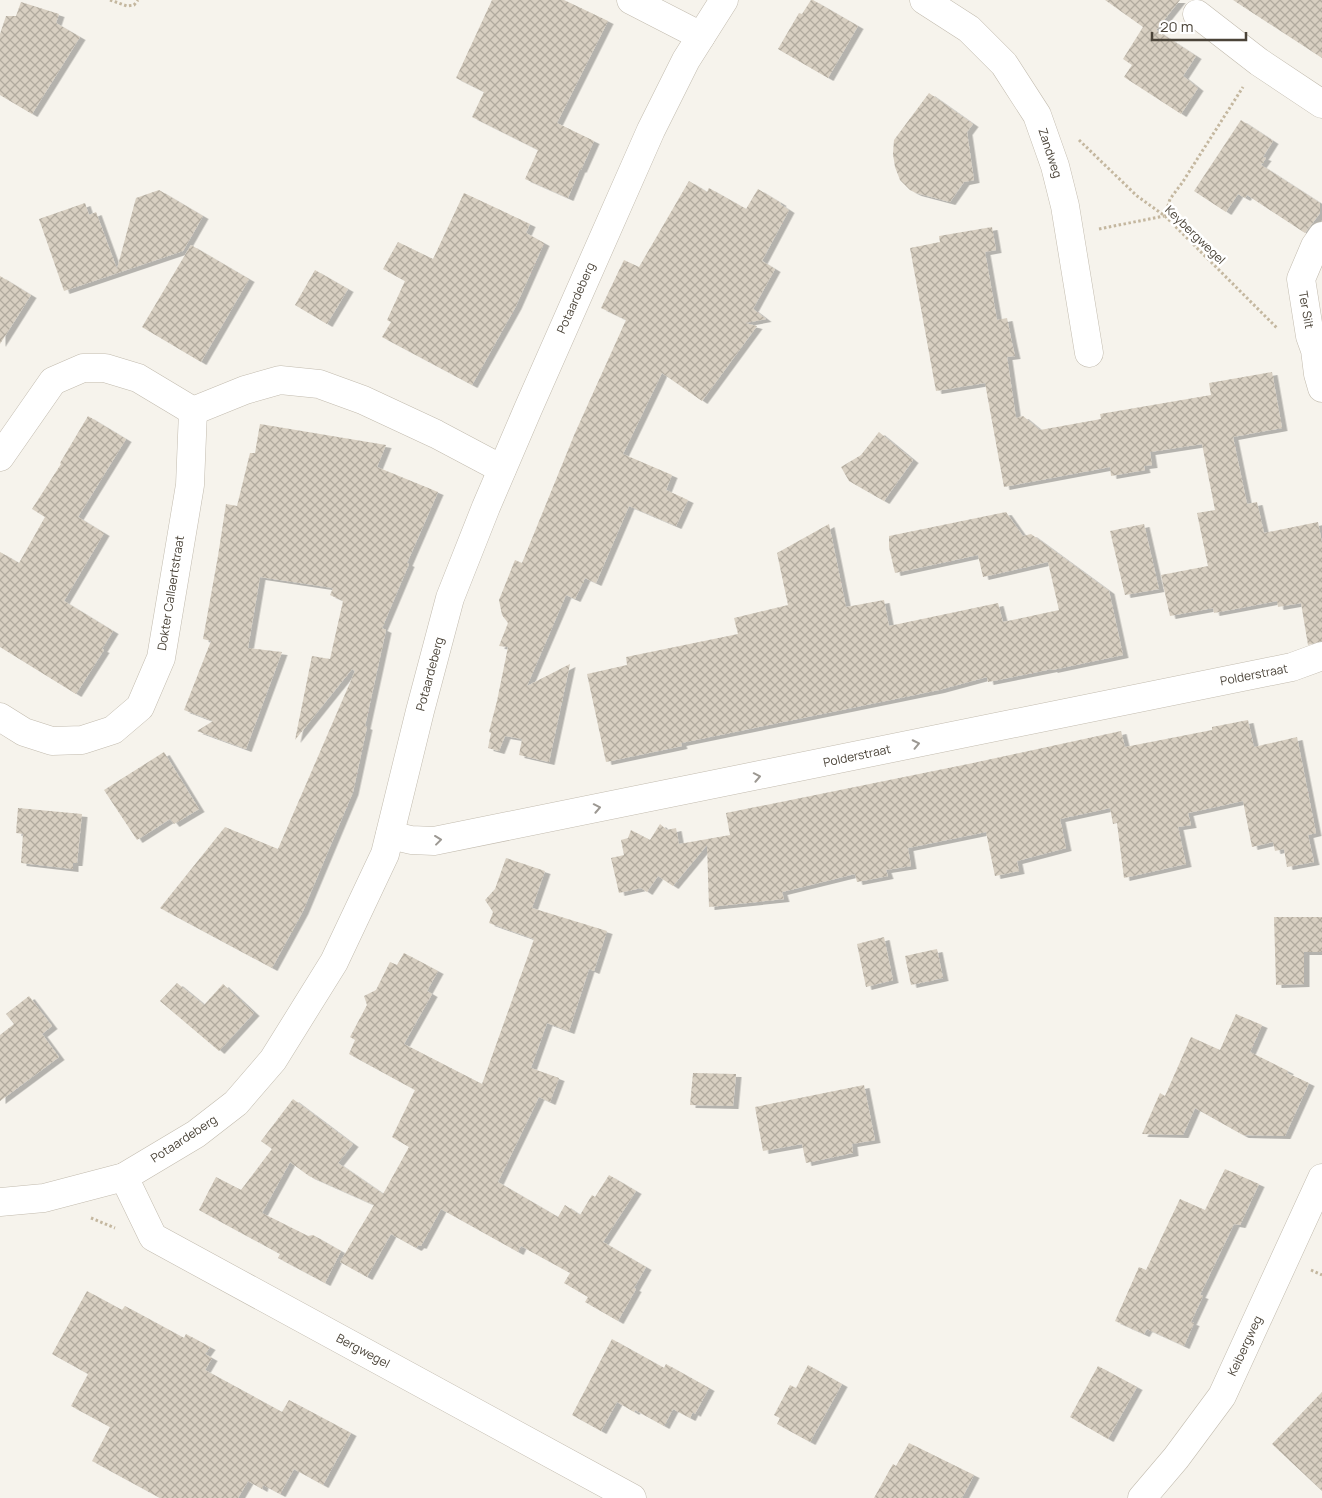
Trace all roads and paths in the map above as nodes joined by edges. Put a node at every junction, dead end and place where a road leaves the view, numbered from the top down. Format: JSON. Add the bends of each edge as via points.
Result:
{"nodes":[{"id":1,"x":110,"y":0,"type":"edge"},
{"id":2,"x":138,"y":0,"type":"edge"},
{"id":3,"x":630,"y":0,"type":"edge"},
{"id":4,"x":724,"y":0,"type":"edge"},
{"id":5,"x":924,"y":0,"type":"edge"},
{"id":6,"x":1196,"y":14,"type":"dead end"},
{"id":7,"x":701,"y":36,"type":"junction"},
{"id":8,"x":1259,"y":62,"type":"junction"},
{"id":9,"x":1322,"y":104,"type":"edge"},
{"id":10,"x":1076,"y":137,"type":"dead end"},
{"id":11,"x":1164,"y":216,"type":"junction"},
{"id":12,"x":1069,"y":235,"type":"junction"},
{"id":13,"x":1322,"y":236,"type":"edge"},
{"id":14,"x":1315,"y":350,"type":"junction"},
{"id":15,"x":1089,"y":353,"type":"dead end"},
{"id":16,"x":1322,"y":388,"type":"edge"},
{"id":17,"x":193,"y":411,"type":"junction"},
{"id":18,"x":0,"y":457,"type":"edge"},
{"id":19,"x":502,"y":469,"type":"junction"},
{"id":20,"x":1322,"y":656,"type":"edge"},
{"id":21,"x":0,"y":717,"type":"edge"},
{"id":22,"x":390,"y":835,"type":"junction"},
{"id":23,"x":124,"y":1177,"type":"junction"},
{"id":24,"x":1322,"y":1178,"type":"edge"},
{"id":25,"x":0,"y":1202,"type":"edge"},
{"id":26,"x":86,"y":1216,"type":"dead end"},
{"id":27,"x":153,"y":1237,"type":"junction"},
{"id":28,"x":632,"y":1498,"type":"edge"},
{"id":29,"x":1142,"y":1498,"type":"edge"}],
"edges":[{"from":1,"to":2,"type":"path","via":[[127,6]]},
{"from":3,"to":7,"type":"street"},
{"from":4,"to":7,"type":"street","name":"Potaardeberg"},
{"from":5,"to":12,"type":"street","name":"Zandweg","via":[[969,29],[1004,64],[1037,115],[1055,166]]},
{"from":6,"to":8,"type":"street"},
{"from":7,"to":19,"type":"street","name":"Potaardeberg","via":[[651,130]]},
{"from":8,"to":9,"type":"street"},
{"from":8,"to":11,"type":"path","via":[[1170,199]]},
{"from":10,"to":11,"type":"path","name":"Keybergwegel","via":[[1136,196]]},
{"from":11,"to":12,"type":"path"},
{"from":11,"to":14,"type":"path","name":"Keybergwegel","via":[[1293,344]]},
{"from":12,"to":15,"type":"street","name":"Zandweg"},
{"from":13,"to":14,"type":"street","name":"Ter Silt","via":[[1301,278]]},
{"from":14,"to":16,"type":"street","name":"Ter Silt"},
{"from":17,"to":18,"type":"street","via":[[138,378],[106,368],[83,368],[53,381]]},
{"from":17,"to":19,"type":"street","via":[[244,390],[280,380],[320,384],[363,400]]},
{"from":17,"to":21,"type":"street","name":"Dokter Callaertstraat","via":[[190,485],[161,658],[140,707],[113,730],[82,740],[52,741],[24,732]]},
{"from":19,"to":22,"type":"street","name":"Potaardeberg","via":[[450,598]]},
{"from":22,"to":20,"type":"street","name":"Polderstraat","one_way":true,"via":[[434,841],[1292,667]]},
{"from":22,"to":23,"type":"street","name":"Potaardeberg","via":[[385,854],[334,962],[273,1060],[236,1103],[196,1134]]},
{"from":23,"to":25,"type":"street","name":"Potaardeberg","via":[[44,1198]]},
{"from":23,"to":27,"type":"street"},
{"from":24,"to":29,"type":"street","name":"Keibergweg","via":[[1222,1396]]},
{"from":26,"to":27,"type":"path","via":[[136,1237]]},
{"from":27,"to":28,"type":"street","name":"Bergwegel"}]}
